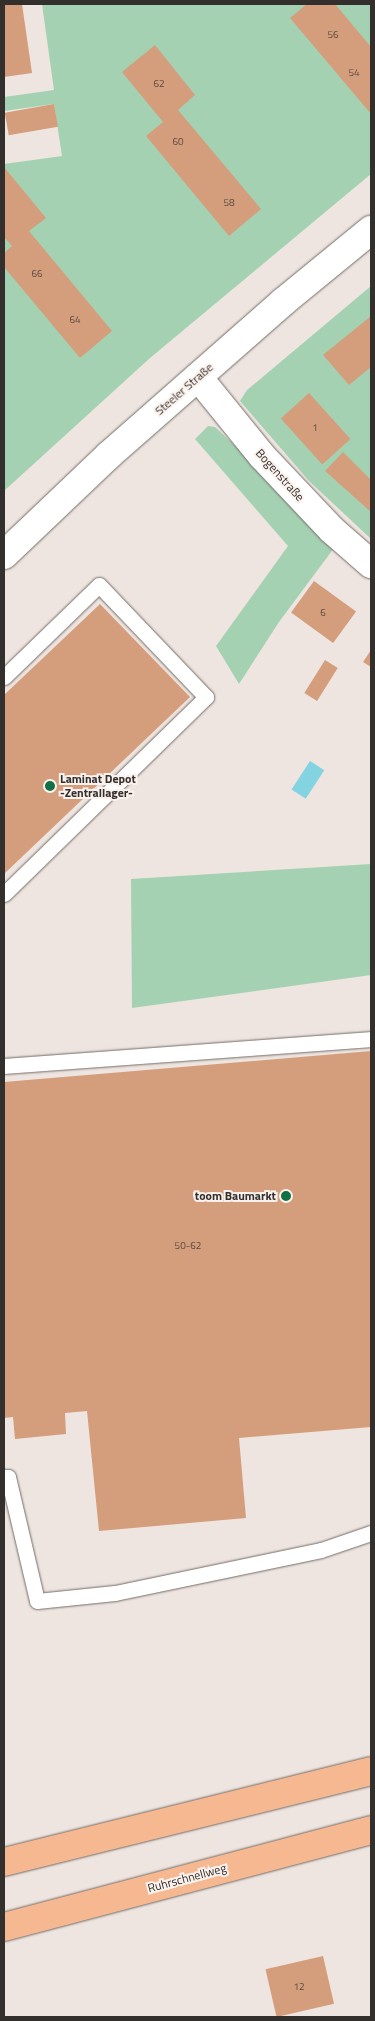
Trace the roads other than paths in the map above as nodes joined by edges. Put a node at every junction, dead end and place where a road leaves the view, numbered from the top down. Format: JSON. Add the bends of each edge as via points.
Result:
{"nodes":[{"id":1,"x":371,"y":230,"type":"edge"},
{"id":2,"x":198,"y":377,"type":"junction"},
{"id":3,"x":4,"y":555,"type":"edge"},
{"id":4,"x":371,"y":564,"type":"edge"},
{"id":5,"x":4,"y":677,"type":"edge"},
{"id":6,"x":4,"y":894,"type":"edge"},
{"id":7,"x":371,"y":1040,"type":"edge"},
{"id":8,"x":4,"y":1066,"type":"edge"},
{"id":9,"x":4,"y":1477,"type":"edge"},
{"id":10,"x":371,"y":1533,"type":"edge"},
{"id":11,"x":371,"y":1759,"type":"edge"},
{"id":12,"x":371,"y":1771,"type":"edge"},
{"id":13,"x":322,"y":1782,"type":"junction"},
{"id":14,"x":371,"y":1830,"type":"edge"},
{"id":15,"x":4,"y":1862,"type":"edge"},
{"id":16,"x":4,"y":1927,"type":"edge"}],
"edges":[{"from":1,"to":2,"type":"street","name":"Steeler Straße"},
{"from":2,"to":3,"type":"street","name":"Steeler Straße","via":[[109,455]]},
{"from":2,"to":4,"type":"street","name":"Bogenstraße","via":[[275,470],[332,530]]},
{"from":5,"to":6,"type":"lane","via":[[99,585],[206,696]]},
{"from":7,"to":8,"type":"lane"},
{"from":9,"to":10,"type":"lane","via":[[8,1477],[37,1601],[135,1589],[321,1550]]},
{"from":11,"to":13,"type":"highway"},
{"from":12,"to":13,"type":"highway"},
{"from":13,"to":15,"type":"highway"},
{"from":14,"to":16,"type":"highway","name":"Ruhrschnellweg"}]}
